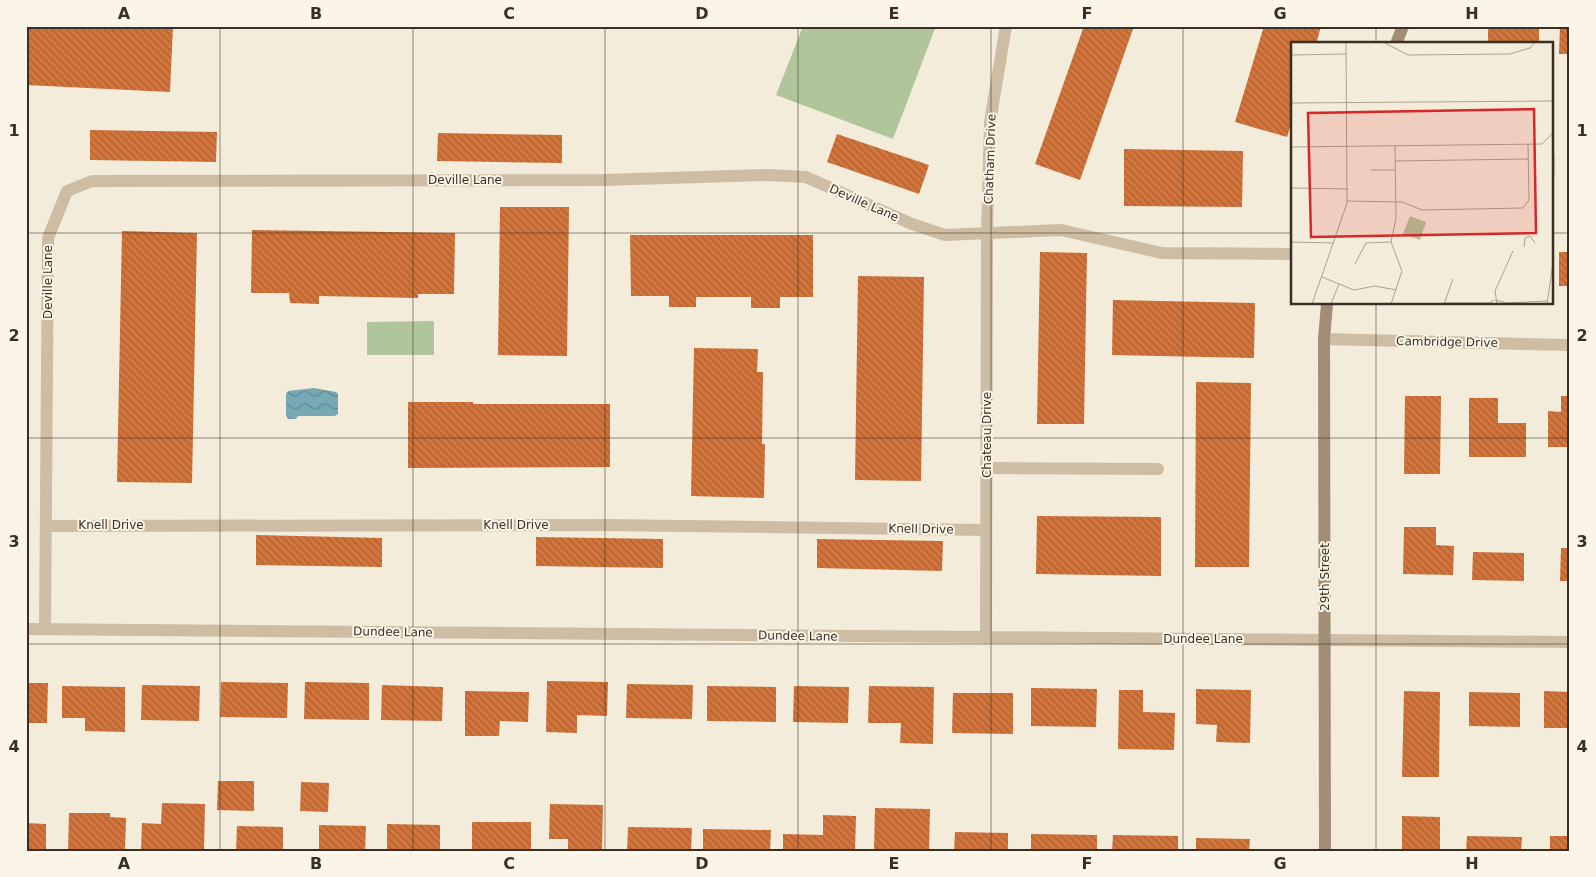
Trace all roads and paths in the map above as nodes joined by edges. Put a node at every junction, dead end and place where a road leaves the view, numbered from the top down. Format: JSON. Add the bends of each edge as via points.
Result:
{"nodes":[{"id":1,"x":1006,"y":26,"type":"edge"},
{"id":2,"x":1403,"y":26,"type":"edge"},
{"id":3,"x":1397,"y":42,"type":"edge"},
{"id":4,"x":987,"y":233,"type":"junction"},
{"id":5,"x":1291,"y":254,"type":"edge"},
{"id":6,"x":1327,"y":305,"type":"edge"},
{"id":7,"x":1324,"y":339,"type":"junction"},
{"id":8,"x":1570,"y":345,"type":"edge"},
{"id":9,"x":988,"y":468,"type":"junction"},
{"id":10,"x":1158,"y":470,"type":"dead end"},
{"id":11,"x":46,"y":526,"type":"junction"},
{"id":12,"x":986,"y":530,"type":"junction"},
{"id":13,"x":26,"y":629,"type":"edge"},
{"id":14,"x":45,"y":629,"type":"junction"},
{"id":15,"x":986,"y":638,"type":"junction"},
{"id":16,"x":1326,"y":640,"type":"junction"},
{"id":17,"x":1570,"y":642,"type":"edge"},
{"id":18,"x":1325,"y":851,"type":"edge"}],
"edges":[{"from":1,"to":4,"type":"street","name":"Chatham Drive","via":[[990,122]]},
{"from":2,"to":3,"type":"street"},
{"from":4,"to":5,"type":"street","name":"Deville Lane","via":[[1061,230],[1162,253]]},
{"from":4,"to":9,"type":"street","name":"Chateau Drive"},
{"from":4,"to":11,"type":"street","name":"Deville Lane","via":[[945,235],[912,224],[806,177],[92,181],[67,191],[48,238]]},
{"from":6,"to":7,"type":"street","name":"29th Street"},
{"from":7,"to":8,"type":"street","name":"Cambridge Drive"},
{"from":7,"to":16,"type":"street","name":"29th Street"},
{"from":9,"to":10,"type":"street"},
{"from":9,"to":12,"type":"street","name":"Chateau Drive"},
{"from":11,"to":12,"type":"street","name":"Knell Drive","via":[[602,525]]},
{"from":11,"to":14,"type":"street","name":"Deville Lane"},
{"from":12,"to":15,"type":"street","name":"Chateau Drive"},
{"from":13,"to":14,"type":"street","name":"Dundee Lane"},
{"from":14,"to":15,"type":"street","name":"Dundee Lane"},
{"from":15,"to":16,"type":"street","name":"Dundee Lane"},
{"from":16,"to":17,"type":"street","name":"Dundee Lane"},
{"from":16,"to":18,"type":"street","name":"29th Street"}]}
